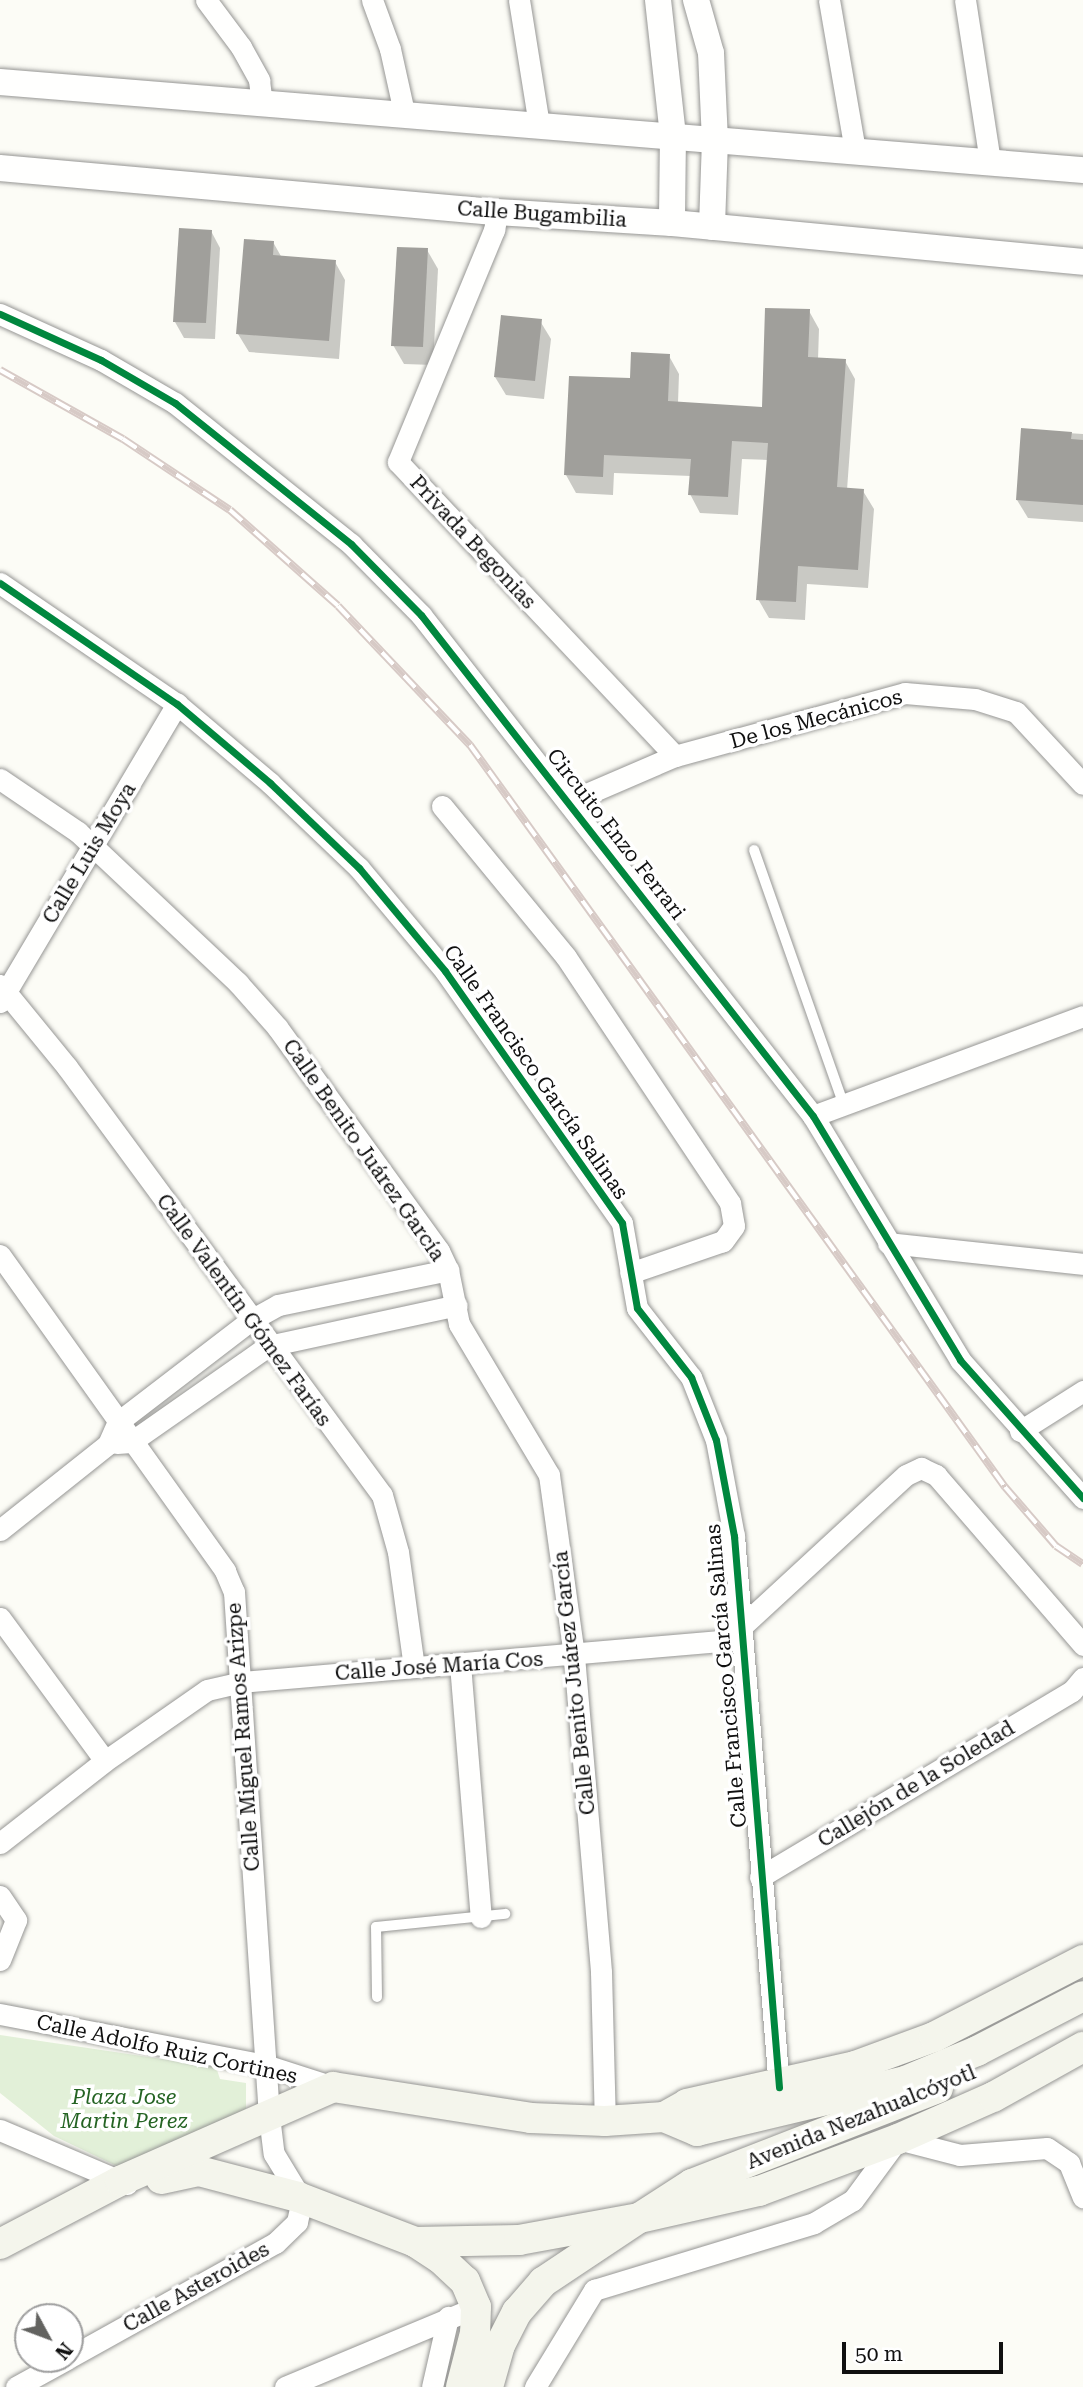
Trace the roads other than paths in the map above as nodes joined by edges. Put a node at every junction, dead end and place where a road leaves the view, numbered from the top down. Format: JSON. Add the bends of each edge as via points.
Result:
{"nodes":[{"id":1,"x":205,"y":0,"type":"edge"},
{"id":2,"x":372,"y":0,"type":"edge"},
{"id":3,"x":519,"y":0,"type":"edge"},
{"id":4,"x":658,"y":0,"type":"edge"},
{"id":5,"x":696,"y":0,"type":"edge"},
{"id":6,"x":829,"y":0,"type":"edge"},
{"id":7,"x":964,"y":0,"type":"edge"},
{"id":8,"x":0,"y":82,"type":"edge"},
{"id":9,"x":262,"y":104,"type":"junction"},
{"id":10,"x":404,"y":112,"type":"junction"},
{"id":11,"x":539,"y":125,"type":"junction"},
{"id":12,"x":673,"y":135,"type":"junction"},
{"id":13,"x":715,"y":140,"type":"junction"},
{"id":14,"x":855,"y":151,"type":"junction"},
{"id":15,"x":989,"y":161,"type":"junction"},
{"id":16,"x":0,"y":168,"type":"edge"},
{"id":17,"x":1083,"y":170,"type":"edge"},
{"id":18,"x":497,"y":212,"type":"junction"},
{"id":19,"x":672,"y":223,"type":"junction"},
{"id":20,"x":712,"y":227,"type":"junction"},
{"id":21,"x":1083,"y":262,"type":"edge"},
{"id":22,"x":0,"y":314,"type":"edge"},
{"id":23,"x":0,"y":583,"type":"edge"},
{"id":24,"x":177,"y":704,"type":"junction"},
{"id":25,"x":675,"y":756,"type":"junction"},
{"id":26,"x":0,"y":779,"type":"edge"},
{"id":27,"x":1083,"y":785,"type":"edge"},
{"id":28,"x":568,"y":802,"type":"junction"},
{"id":29,"x":442,"y":806,"type":"dead end"},
{"id":30,"x":92,"y":849,"type":"junction"},
{"id":31,"x":754,"y":850,"type":"dead end"},
{"id":32,"x":2,"y":993,"type":"edge"},
{"id":33,"x":1083,"y":1016,"type":"edge"},
{"id":34,"x":844,"y":1105,"type":"junction"},
{"id":35,"x":813,"y":1116,"type":"junction"},
{"id":36,"x":888,"y":1242,"type":"junction"},
{"id":37,"x":0,"y":1255,"type":"edge"},
{"id":38,"x":1083,"y":1264,"type":"edge"},
{"id":39,"x":448,"y":1270,"type":"junction"},
{"id":40,"x":630,"y":1273,"type":"junction"},
{"id":41,"x":457,"y":1305,"type":"junction"},
{"id":42,"x":251,"y":1320,"type":"junction"},
{"id":43,"x":268,"y":1346,"type":"junction"},
{"id":44,"x":1083,"y":1391,"type":"edge"},
{"id":45,"x":118,"y":1422,"type":"junction"},
{"id":46,"x":1020,"y":1431,"type":"junction"},
{"id":47,"x":131,"y":1442,"type":"junction"},
{"id":48,"x":108,"y":1444,"type":"junction"},
{"id":49,"x":1083,"y":1498,"type":"edge"},
{"id":50,"x":0,"y":1530,"type":"edge"},
{"id":51,"x":0,"y":1618,"type":"edge"},
{"id":52,"x":743,"y":1625,"type":"junction"},
{"id":53,"x":1083,"y":1645,"type":"edge"},
{"id":54,"x":574,"y":1656,"type":"junction"},
{"id":55,"x":460,"y":1664,"type":"junction"},
{"id":56,"x":414,"y":1667,"type":"junction"},
{"id":57,"x":241,"y":1682,"type":"junction"},
{"id":58,"x":1078,"y":1684,"type":"edge"},
{"id":59,"x":106,"y":1761,"type":"junction"},
{"id":60,"x":0,"y":1843,"type":"edge"},
{"id":61,"x":760,"y":1877,"type":"junction"},
{"id":62,"x":0,"y":1896,"type":"edge"},
{"id":63,"x":505,"y":1914,"type":"dead end"},
{"id":64,"x":481,"y":1916,"type":"junction"},
{"id":65,"x":0,"y":1960,"type":"edge"},
{"id":66,"x":1083,"y":1960,"type":"edge"},
{"id":67,"x":1083,"y":1996,"type":"edge"},
{"id":68,"x":377,"y":1997,"type":"dead end"},
{"id":69,"x":0,"y":2014,"type":"edge"},
{"id":70,"x":1083,"y":2017,"type":"edge"},
{"id":71,"x":1083,"y":2047,"type":"edge"},
{"id":72,"x":265,"y":2065,"type":"junction"},
{"id":73,"x":333,"y":2087,"type":"junction"},
{"id":74,"x":779,"y":2087,"type":"junction"},
{"id":75,"x":268,"y":2116,"type":"junction"},
{"id":76,"x":664,"y":2117,"type":"junction"},
{"id":77,"x":605,"y":2121,"type":"junction"},
{"id":78,"x":0,"y":2130,"type":"edge"},
{"id":79,"x":898,"y":2139,"type":"junction"},
{"id":80,"x":128,"y":2184,"type":"junction"},
{"id":81,"x":1083,"y":2197,"type":"edge"},
{"id":82,"x":302,"y":2200,"type":"junction"},
{"id":83,"x":639,"y":2218,"type":"junction"},
{"id":84,"x":415,"y":2242,"type":"junction"},
{"id":85,"x":0,"y":2244,"type":"edge"},
{"id":86,"x":0,"y":2258,"type":"edge"},
{"id":87,"x":462,"y":2312,"type":"junction"},
{"id":88,"x":84,"y":2349,"type":"edge"},
{"id":89,"x":41,"y":2373,"type":"edge"},
{"id":90,"x":16,"y":2387,"type":"edge"},
{"id":91,"x":285,"y":2387,"type":"edge"},
{"id":92,"x":432,"y":2387,"type":"edge"},
{"id":93,"x":461,"y":2387,"type":"edge"},
{"id":94,"x":488,"y":2387,"type":"edge"},
{"id":95,"x":535,"y":2387,"type":"edge"}],
"edges":[{"from":1,"to":9,"type":"street","via":[[241,47],[259,80]]},
{"from":2,"to":10,"type":"street","via":[[390,49]]},
{"from":3,"to":11,"type":"street"},
{"from":4,"to":12,"type":"street"},
{"from":5,"to":13,"type":"street","via":[[711,53]]},
{"from":6,"to":14,"type":"street"},
{"from":7,"to":15,"type":"street"},
{"from":8,"to":9,"type":"street"},
{"from":9,"to":10,"type":"street"},
{"from":10,"to":11,"type":"street"},
{"from":11,"to":12,"type":"street"},
{"from":12,"to":13,"type":"street"},
{"from":12,"to":19,"type":"street"},
{"from":13,"to":14,"type":"street"},
{"from":13,"to":20,"type":"street"},
{"from":14,"to":15,"type":"street"},
{"from":15,"to":17,"type":"street"},
{"from":16,"to":18,"type":"street","name":"Calle Bugambilia"},
{"from":18,"to":19,"type":"street","name":"Calle Bugambilia"},
{"from":18,"to":25,"type":"street","name":"Privada Begonias","via":[[494,230],[398,462]]},
{"from":19,"to":20,"type":"street","name":"Calle Bugambilia"},
{"from":20,"to":21,"type":"street","name":"Calle Bugambilia"},
{"from":22,"to":28,"type":"street","name":"Circuito Enzo Ferrari","via":[[101,360],[175,402],[351,544],[421,615]]},
{"from":23,"to":24,"type":"street","name":"Calle Francisco García Salinas"},
{"from":24,"to":30,"type":"street","name":"Calle Luis Moya"},
{"from":24,"to":40,"type":"street","name":"Calle Francisco García Salinas","via":[[270,783],[359,868],[445,971],[622,1223]]},
{"from":25,"to":27,"type":"street","name":"De los Mecánicos","via":[[905,693],[975,699],[1016,712]]},
{"from":25,"to":28,"type":"street","name":"De los Mecánicos"},
{"from":26,"to":30,"type":"street","name":"Calle Benito Juárez García","via":[[78,832]]},
{"from":28,"to":35,"type":"street","name":"Circuito Enzo Ferrari"},
{"from":29,"to":40,"type":"street","via":[[566,957],[730,1203],[734,1226],[723,1241]]},
{"from":30,"to":32,"type":"street","name":"Calle Luis Moya"},
{"from":30,"to":39,"type":"street","name":"Calle Benito Juárez García","via":[[238,984],[277,1027]]},
{"from":31,"to":34,"type":"lane"},
{"from":32,"to":42,"type":"street","name":"Calle Valentín Gómez Farías"},
{"from":33,"to":34,"type":"street"},
{"from":34,"to":35,"type":"street"},
{"from":35,"to":36,"type":"street","name":"Circuito Enzo Ferrari"},
{"from":36,"to":38,"type":"street"},
{"from":36,"to":46,"type":"street","name":"Circuito Enzo Ferrari","via":[[960,1360]]},
{"from":37,"to":45,"type":"street","name":"Calle Miguel Ramos Arizpe"},
{"from":39,"to":41,"type":"street","name":"Calle Benito Juárez García"},
{"from":39,"to":42,"type":"street","via":[[278,1305]]},
{"from":40,"to":52,"type":"street","name":"Calle Francisco García Salinas","via":[[637,1308],[691,1377],[716,1440],[734,1536]]},
{"from":41,"to":43,"type":"street"},
{"from":41,"to":54,"type":"street","name":"Calle Benito Juárez García","via":[[459,1324],[549,1475]]},
{"from":42,"to":43,"type":"street","name":"Calle Valentín Gómez Farías"},
{"from":42,"to":45,"type":"street"},
{"from":43,"to":47,"type":"street"},
{"from":43,"to":56,"type":"street","name":"Calle Valentín Gómez Farías","via":[[382,1495],[398,1552]]},
{"from":44,"to":46,"type":"street"},
{"from":45,"to":47,"type":"street","name":"Calle Miguel Ramos Arizpe"},
{"from":45,"to":48,"type":"street"},
{"from":46,"to":49,"type":"street","name":"Circuito Enzo Ferrari"},
{"from":47,"to":48,"type":"street"},
{"from":47,"to":57,"type":"street","name":"Calle Miguel Ramos Arizpe","via":[[225,1572],[237,1607]]},
{"from":48,"to":50,"type":"street"},
{"from":51,"to":59,"type":"street"},
{"from":52,"to":53,"type":"street","name":"Calle José María Cos","via":[[906,1475],[921,1468],[936,1475]]},
{"from":52,"to":54,"type":"street","name":"Calle José María Cos","via":[[727,1640]]},
{"from":52,"to":61,"type":"street","name":"Calle Francisco García Salinas"},
{"from":54,"to":55,"type":"street","name":"Calle José María Cos"},
{"from":54,"to":77,"type":"street","name":"Calle Benito Juárez García","via":[[601,1972]]},
{"from":55,"to":56,"type":"street","name":"Calle José María Cos"},
{"from":55,"to":64,"type":"street"},
{"from":56,"to":57,"type":"street","name":"Calle José María Cos"},
{"from":57,"to":59,"type":"street","name":"Calle José María Cos","via":[[207,1690]]},
{"from":57,"to":72,"type":"street","name":"Calle Miguel Ramos Arizpe"},
{"from":58,"to":61,"type":"street","name":"Callejón de la Soledad"},
{"from":59,"to":60,"type":"street","name":"Calle José María Cos"},
{"from":61,"to":74,"type":"street","name":"Calle Francisco García Salinas"},
{"from":62,"to":65,"type":"street","via":[[16,1920]]},
{"from":63,"to":64,"type":"lane"},
{"from":64,"to":68,"type":"lane","via":[[376,1927]]},
{"from":66,"to":74,"type":"main road","name":"Avenida Nezahualcóyotl","via":[[934,2037]]},
{"from":67,"to":76,"type":"main road","name":"Avenida Nezahualcóyotl","via":[[977,2051],[905,2081],[697,2131]]},
{"from":69,"to":72,"type":"street","name":"Calle Adolfo Ruiz Cortines"},
{"from":70,"to":83,"type":"main road","name":"Avenida Nezahualcóyotl","via":[[967,2076],[692,2184]]},
{"from":71,"to":79,"type":"main road","name":"Avenida Nezahualcóyotl","via":[[993,2097]]},
{"from":72,"to":73,"type":"street","name":"Calle Adolfo Ruiz Cortines"},
{"from":72,"to":75,"type":"street","name":"Calle Miguel Ramos Arizpe"},
{"from":73,"to":75,"type":"main road"},
{"from":73,"to":77,"type":"main road","name":"Avenida Nezahualcóyotl","via":[[531,2118]]},
{"from":74,"to":76,"type":"main road","name":"Avenida Nezahualcóyotl","via":[[687,2104]]},
{"from":75,"to":80,"type":"main road"},
{"from":75,"to":82,"type":"street","name":"Calle Miguel Ramos Arizpe","via":[[274,2154]]},
{"from":76,"to":77,"type":"main road","name":"Avenida Nezahualcóyotl"},
{"from":78,"to":80,"type":"street"},
{"from":79,"to":81,"type":"street","via":[[960,2155],[1047,2148],[1069,2163]]},
{"from":79,"to":83,"type":"main road","name":"Avenida Nezahualcóyotl","via":[[759,2191]]},
{"from":79,"to":95,"type":"street","via":[[853,2200],[814,2223],[594,2290]]},
{"from":80,"to":82,"type":"main road","via":[[200,2171]]},
{"from":80,"to":85,"type":"main road"},
{"from":80,"to":86,"type":"main road"},
{"from":82,"to":84,"type":"main road"},
{"from":82,"to":88,"type":"street","name":"Calle Asteroides","via":[[297,2222],[275,2243]]},
{"from":83,"to":84,"type":"main road","name":"Avenida Nezahualcóyotl","via":[[519,2240]]},
{"from":83,"to":94,"type":"main road","via":[[543,2282],[517,2312],[500,2345]]},
{"from":84,"to":87,"type":"main road","via":[[465,2281]]},
{"from":87,"to":91,"type":"street"},
{"from":87,"to":92,"type":"street"},
{"from":87,"to":93,"type":"main road","via":[[475,2333]]},
{"from":89,"to":90,"type":"street","name":"Calle Asteroides"}]}
